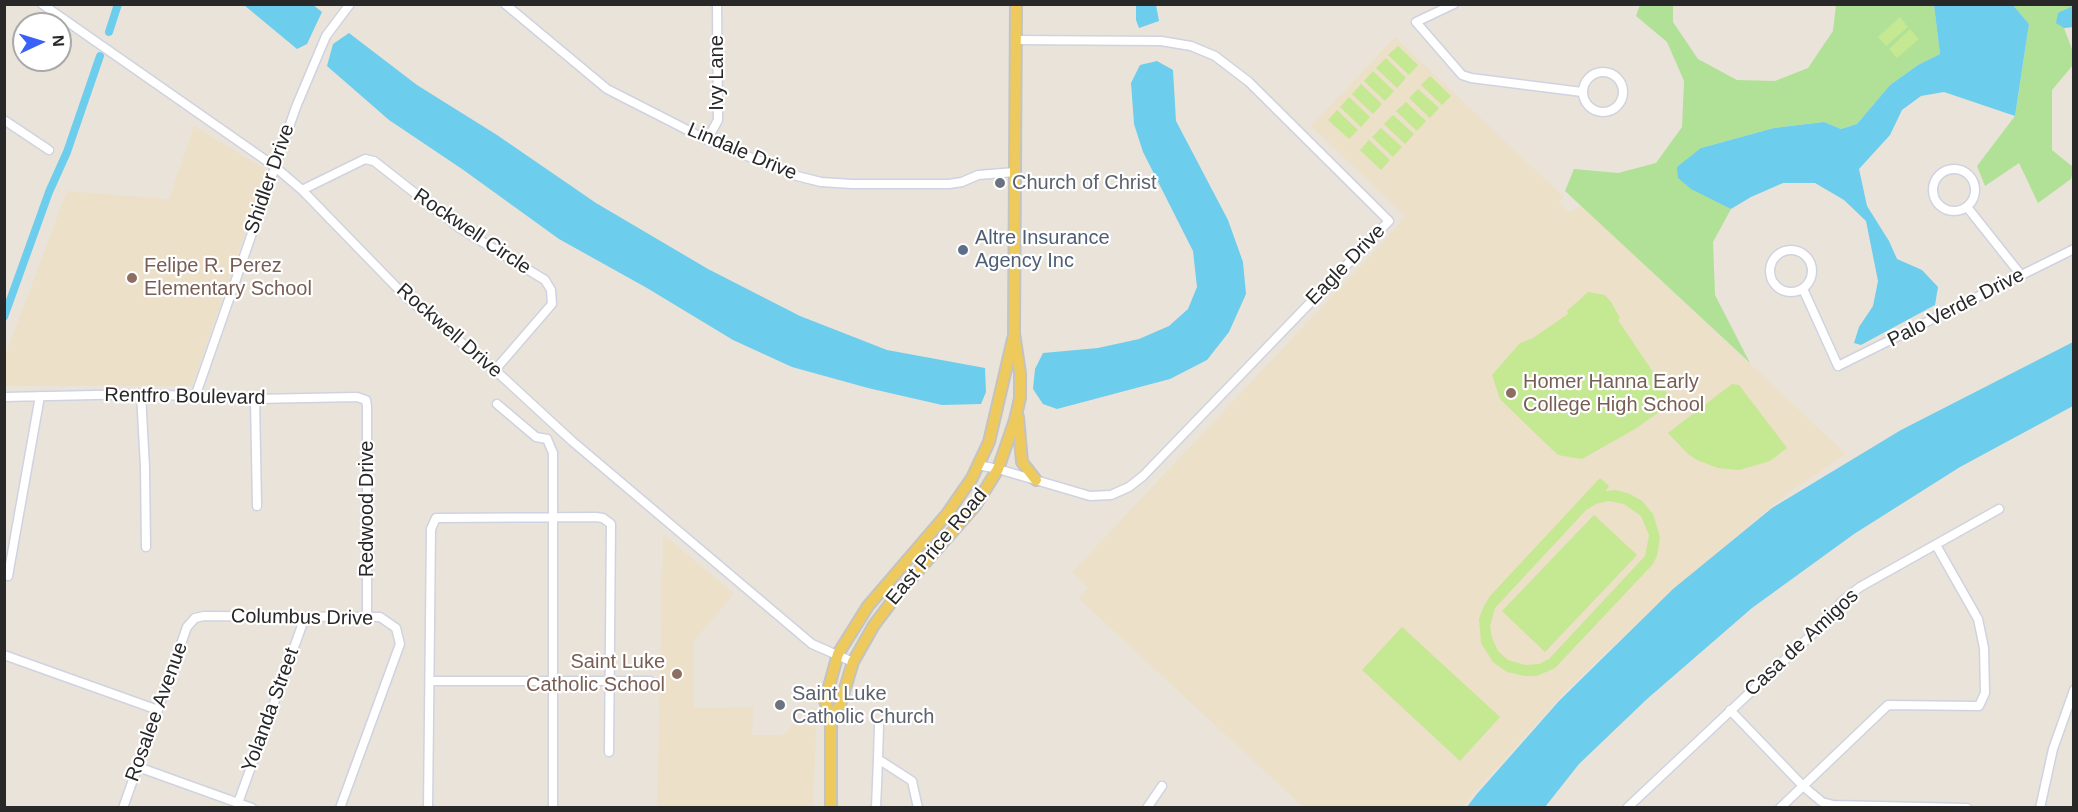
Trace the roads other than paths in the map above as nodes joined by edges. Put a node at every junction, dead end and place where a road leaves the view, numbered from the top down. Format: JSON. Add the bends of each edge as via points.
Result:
{"nodes":[{"id":1,"x":42,"y":4,"type":"edge"},
{"id":2,"x":351,"y":4,"type":"edge"},
{"id":3,"x":506,"y":4,"type":"edge"},
{"id":4,"x":717,"y":4,"type":"edge"},
{"id":5,"x":1016,"y":4,"type":"edge"},
{"id":6,"x":1454,"y":4,"type":"edge"},
{"id":7,"x":1015,"y":40,"type":"junction"},
{"id":8,"x":1582,"y":92,"type":"junction"},
{"id":9,"x":4,"y":120,"type":"edge"},
{"id":10,"x":707,"y":140,"type":"junction"},
{"id":11,"x":49,"y":150,"type":"dead end"},
{"id":12,"x":274,"y":166,"type":"junction"},
{"id":13,"x":1015,"y":172,"type":"junction"},
{"id":14,"x":302,"y":190,"type":"junction"},
{"id":15,"x":1967,"y":207,"type":"junction"},
{"id":16,"x":2073,"y":249,"type":"edge"},
{"id":17,"x":2021,"y":275,"type":"junction"},
{"id":18,"x":1803,"y":289,"type":"junction"},
{"id":19,"x":1014,"y":333,"type":"junction"},
{"id":20,"x":495,"y":370,"type":"junction"},
{"id":21,"x":141,"y":394,"type":"junction"},
{"id":22,"x":40,"y":396,"type":"junction"},
{"id":23,"x":4,"y":397,"type":"edge"},
{"id":24,"x":195,"y":397,"type":"junction"},
{"id":25,"x":255,"y":399,"type":"junction"},
{"id":26,"x":366,"y":400,"type":"joint"},
{"id":27,"x":497,"y":404,"type":"dead end"},
{"id":28,"x":1018,"y":409,"type":"junction"},
{"id":29,"x":558,"y":428,"type":"junction"},
{"id":30,"x":547,"y":439,"type":"junction"},
{"id":31,"x":978,"y":465,"type":"junction"},
{"id":32,"x":998,"y":469,"type":"junction"},
{"id":33,"x":1036,"y":480,"type":"junction"},
{"id":34,"x":257,"y":506,"type":"dead end"},
{"id":35,"x":1999,"y":509,"type":"dead end"},
{"id":36,"x":552,"y":518,"type":"junction"},
{"id":37,"x":1936,"y":545,"type":"junction"},
{"id":38,"x":146,"y":548,"type":"dead end"},
{"id":39,"x":8,"y":576,"type":"dead end"},
{"id":40,"x":304,"y":616,"type":"junction"},
{"id":41,"x":367,"y":617,"type":"junction"},
{"id":42,"x":195,"y":618,"type":"joint"},
{"id":43,"x":838,"y":654,"type":"junction"},
{"id":44,"x":4,"y":655,"type":"edge"},
{"id":45,"x":853,"y":662,"type":"junction"},
{"id":46,"x":430,"y":681,"type":"junction"},
{"id":47,"x":610,"y":681,"type":"junction"},
{"id":48,"x":650,"y":681,"type":"dead end"},
{"id":49,"x":552,"y":682,"type":"junction"},
{"id":50,"x":2073,"y":690,"type":"edge"},
{"id":51,"x":158,"y":710,"type":"junction"},
{"id":52,"x":1730,"y":710,"type":"junction"},
{"id":53,"x":831,"y":718,"type":"junction"},
{"id":54,"x":879,"y":725,"type":"dead end"},
{"id":55,"x":609,"y":752,"type":"dead end"},
{"id":56,"x":878,"y":759,"type":"junction"},
{"id":57,"x":138,"y":767,"type":"junction"},
{"id":58,"x":1162,"y":786,"type":"dead end"},
{"id":59,"x":1803,"y":786,"type":"junction"},
{"id":60,"x":238,"y":803,"type":"junction"},
{"id":61,"x":123,"y":807,"type":"edge"},
{"id":62,"x":252,"y":807,"type":"edge"},
{"id":63,"x":340,"y":807,"type":"edge"},
{"id":64,"x":428,"y":807,"type":"edge"},
{"id":65,"x":553,"y":807,"type":"edge"},
{"id":66,"x":831,"y":807,"type":"edge"},
{"id":67,"x":876,"y":807,"type":"edge"},
{"id":68,"x":918,"y":807,"type":"edge"},
{"id":69,"x":1148,"y":807,"type":"edge"},
{"id":70,"x":1628,"y":807,"type":"edge"},
{"id":71,"x":1780,"y":807,"type":"edge"},
{"id":72,"x":1967,"y":807,"type":"edge"},
{"id":73,"x":2040,"y":807,"type":"edge"}],
"edges":[{"from":1,"to":12,"type":"street","name":"Rockwell Drive"},
{"from":2,"to":12,"type":"street","name":"Shidler Drive","via":[[320,50]]},
{"from":3,"to":10,"type":"street","name":"Lindale Drive","via":[[607,89]]},
{"from":4,"to":10,"type":"street","name":"Ivy Lane","via":[[718,120]]},
{"from":5,"to":7,"type":"main road","name":"East Price Road"},
{"from":6,"to":8,"type":"street","via":[[1416,22],[1462,75]]},
{"from":7,"to":13,"type":"main road","name":"East Price Road"},
{"from":7,"to":33,"type":"street","name":"Eagle Drive","via":[[1161,41],[1191,46],[1215,56],[1249,82],[1389,221],[1129,487],[1111,495],[1090,496]]},
{"from":8,"to":8,"type":"street","via":[[1590,109],[1603,113],[1615,109],[1623,92],[1618,79],[1606,72],[1587,79]]},
{"from":9,"to":11,"type":"street"},
{"from":10,"to":13,"type":"street","name":"Lindale Drive","via":[[820,182],[949,184],[978,175]]},
{"from":12,"to":14,"type":"street","name":"Rockwell Drive"},
{"from":12,"to":24,"type":"street","name":"Shidler Drive"},
{"from":13,"to":19,"type":"main road","name":"East Price Road"},
{"from":14,"to":20,"type":"street","name":"Rockwell Drive","via":[[407,298]]},
{"from":14,"to":20,"type":"street","name":"Rockwell Circle","via":[[365,159],[374,161],[458,227],[545,280],[552,304]]},
{"from":15,"to":15,"type":"street","via":[[1976,190],[1971,177],[1954,169],[1941,174],[1934,186],[1940,206],[1953,212]]},
{"from":15,"to":17,"type":"street"},
{"from":16,"to":17,"type":"street","name":"Palo Verde Drive"},
{"from":17,"to":18,"type":"street","name":"Palo Verde Drive","via":[[1838,366]]},
{"from":18,"to":18,"type":"street","via":[[1811,278],[1809,259],[1792,250],[1779,254],[1771,266],[1772,280],[1782,290]]},
{"from":19,"to":28,"type":"main road","name":"East Price Road","via":[[1020,373]]},
{"from":19,"to":31,"type":"main road","name":"East Price Road","via":[[989,442]]},
{"from":20,"to":29,"type":"street","name":"Rockwell Drive"},
{"from":21,"to":22,"type":"street","name":"Rentfro Boulevard"},
{"from":21,"to":24,"type":"street","name":"Rentfro Boulevard"},
{"from":21,"to":38,"type":"street"},
{"from":22,"to":23,"type":"street","name":"Rentfro Boulevard"},
{"from":22,"to":39,"type":"street"},
{"from":24,"to":25,"type":"street","name":"Rentfro Boulevard"},
{"from":25,"to":26,"type":"street","name":"Rentfro Boulevard"},
{"from":25,"to":34,"type":"street"},
{"from":26,"to":41,"type":"street","name":"Redwood Drive"},
{"from":27,"to":30,"type":"street","via":[[536,437]]},
{"from":28,"to":32,"type":"main road","name":"East Price Road"},
{"from":28,"to":33,"type":"main road","via":[[1022,462]]},
{"from":29,"to":30,"type":"street"},
{"from":29,"to":43,"type":"street","name":"Rockwell Drive","via":[[812,644]]},
{"from":30,"to":36,"type":"street","via":[[547,488],[552,498]]},
{"from":31,"to":32,"type":"street","name":"Eagle Drive"},
{"from":31,"to":43,"type":"main road","name":"East Price Road","via":[[947,514],[868,606]]},
{"from":32,"to":33,"type":"street","name":"Eagle Drive"},
{"from":32,"to":45,"type":"main road","name":"East Price Road","via":[[975,506],[885,610]]},
{"from":35,"to":37,"type":"street","name":"Casa de Amigos"},
{"from":36,"to":46,"type":"street","via":[[442,517],[433,522]]},
{"from":36,"to":47,"type":"street","via":[[596,517],[611,524]]},
{"from":36,"to":49,"type":"street"},
{"from":37,"to":52,"type":"street","name":"Casa de Amigos","via":[[1842,601],[1824,623]]},
{"from":37,"to":59,"type":"street","via":[[1978,619],[1984,648],[1985,693],[1980,706],[1888,705]]},
{"from":40,"to":41,"type":"street","name":"Columbus Drive"},
{"from":40,"to":42,"type":"street","name":"Columbus Drive"},
{"from":40,"to":60,"type":"street","name":"Yolanda Street"},
{"from":41,"to":63,"type":"street","name":"Columbus Drive","via":[[380,617],[396,628],[400,644]]},
{"from":42,"to":51,"type":"street","name":"Rosalee Avenue","via":[[187,627]]},
{"from":43,"to":45,"type":"street","name":"Rockwell Drive"},
{"from":43,"to":53,"type":"main road","name":"East Price Road","via":[[825,701]]},
{"from":44,"to":51,"type":"street"},
{"from":45,"to":53,"type":"main road","name":"East Price Road","via":[[840,705]]},
{"from":46,"to":49,"type":"street"},
{"from":46,"to":64,"type":"street"},
{"from":47,"to":48,"type":"street"},
{"from":47,"to":49,"type":"street"},
{"from":47,"to":55,"type":"street"},
{"from":49,"to":65,"type":"street"},
{"from":50,"to":73,"type":"street","via":[[2053,749]]},
{"from":51,"to":57,"type":"street","name":"Rosalee Avenue"},
{"from":52,"to":59,"type":"street"},
{"from":52,"to":70,"type":"street","name":"Casa de Amigos"},
{"from":53,"to":66,"type":"main road","name":"East Price Road"},
{"from":54,"to":56,"type":"street"},
{"from":56,"to":67,"type":"street"},
{"from":56,"to":68,"type":"street","via":[[912,781]]},
{"from":57,"to":60,"type":"street"},
{"from":57,"to":61,"type":"street","name":"Rosalee Avenue"},
{"from":58,"to":69,"type":"street"},
{"from":59,"to":71,"type":"street"},
{"from":59,"to":72,"type":"street","via":[[1822,802],[1833,805]]},
{"from":60,"to":62,"type":"street"}]}
